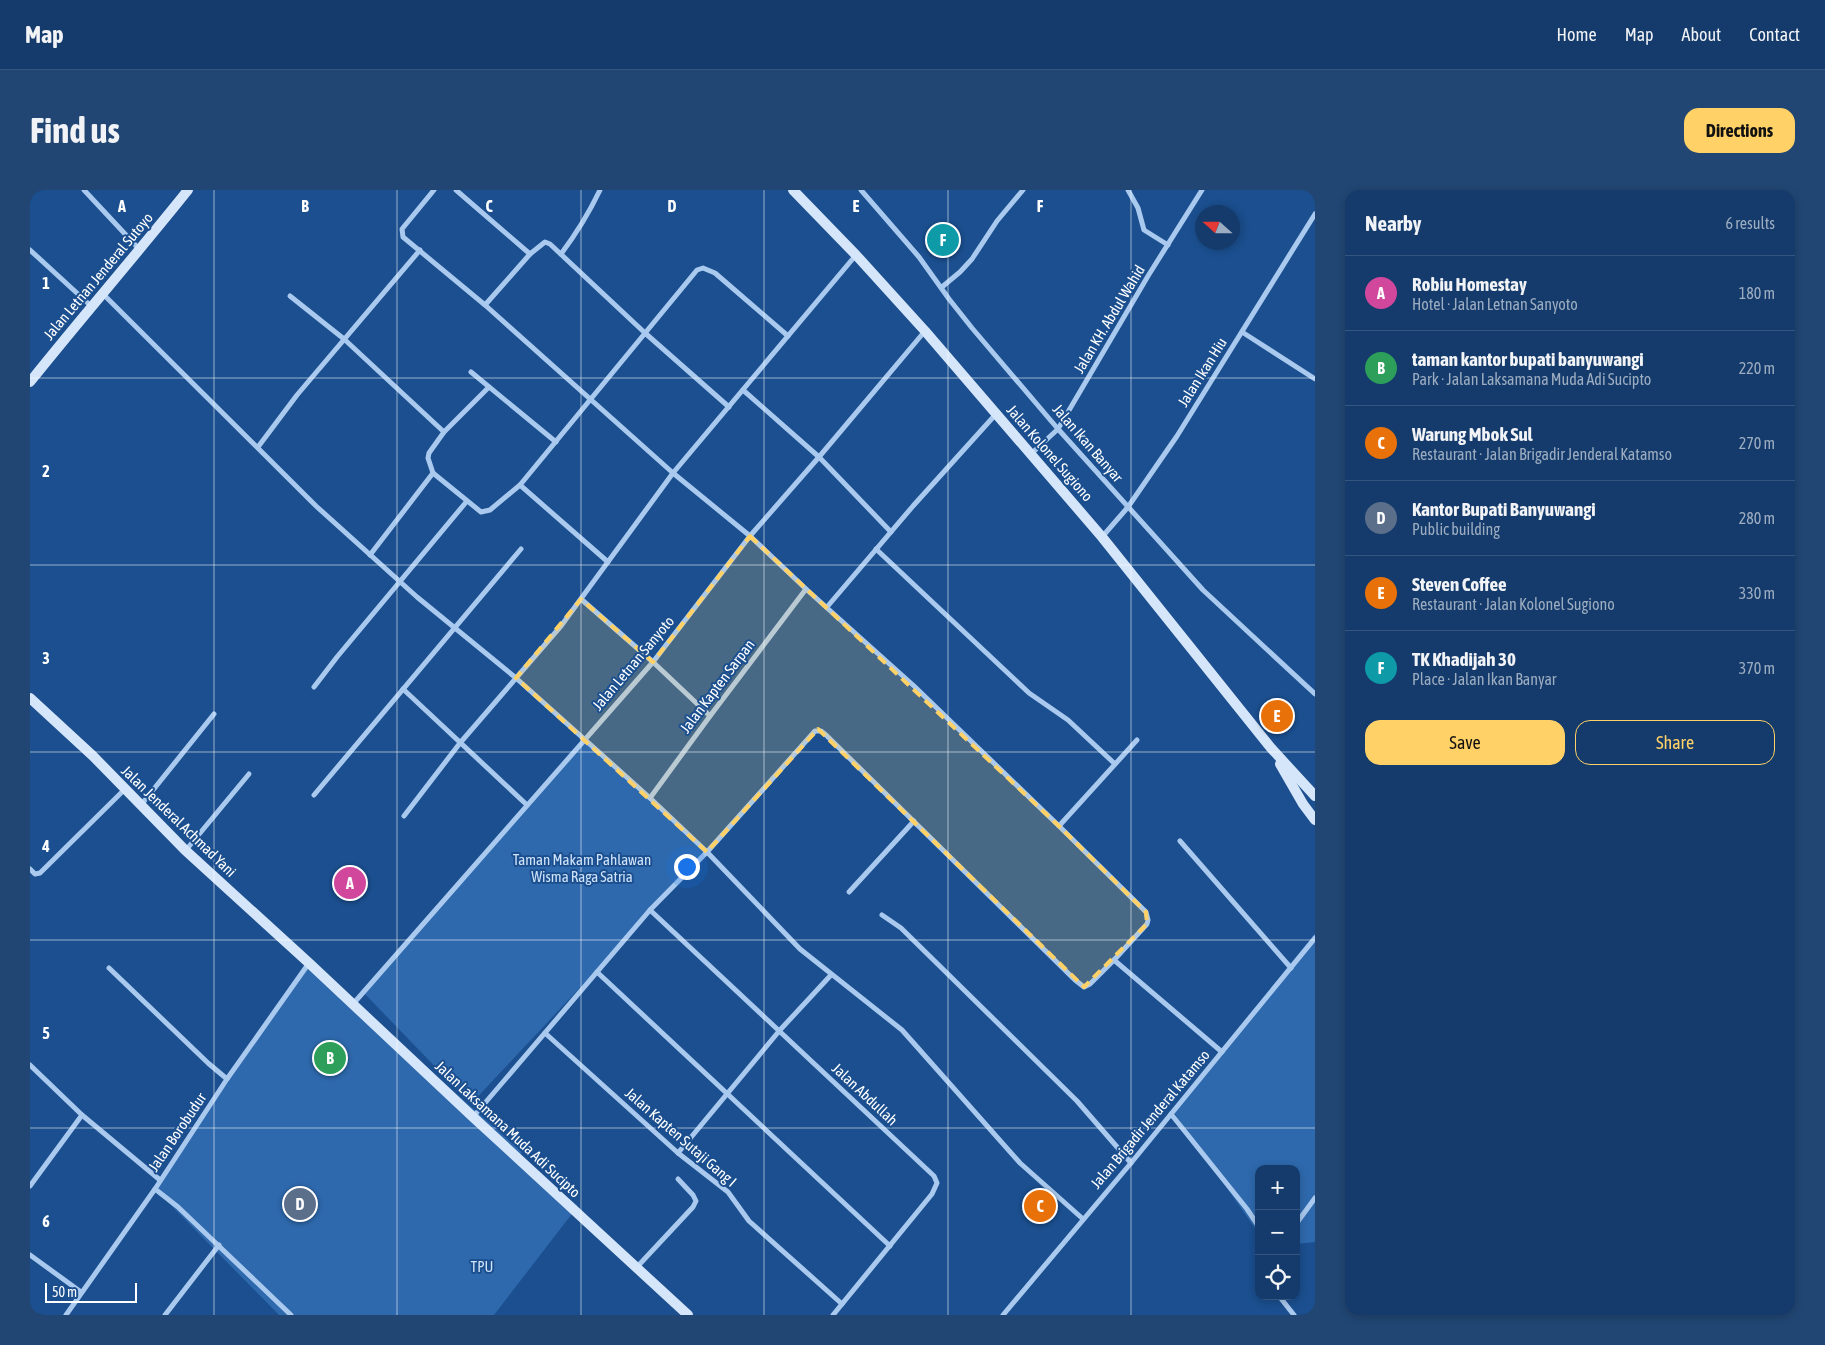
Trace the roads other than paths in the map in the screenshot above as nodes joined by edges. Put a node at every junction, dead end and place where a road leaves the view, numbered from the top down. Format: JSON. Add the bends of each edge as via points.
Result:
{"nodes":[{"id":1,"x":84,"y":190,"type":"edge"},
{"id":2,"x":188,"y":190,"type":"edge"},
{"id":3,"x":434,"y":190,"type":"edge"},
{"id":4,"x":456,"y":190,"type":"edge"},
{"id":5,"x":600,"y":190,"type":"edge"},
{"id":6,"x":792,"y":190,"type":"edge"},
{"id":7,"x":861,"y":190,"type":"edge"},
{"id":8,"x":1023,"y":190,"type":"edge"},
{"id":9,"x":1128,"y":190,"type":"edge"},
{"id":10,"x":1202,"y":190,"type":"edge"},
{"id":11,"x":1315,"y":214,"type":"edge"},
{"id":12,"x":1168,"y":245,"type":"junction"},
{"id":13,"x":30,"y":250,"type":"edge"},
{"id":14,"x":140,"y":250,"type":"junction"},
{"id":15,"x":420,"y":250,"type":"junction"},
{"id":16,"x":530,"y":254,"type":"junction"},
{"id":17,"x":561,"y":254,"type":"junction"},
{"id":18,"x":856,"y":255,"type":"junction"},
{"id":19,"x":942,"y":287,"type":"junction"},
{"id":20,"x":102,"y":294,"type":"junction"},
{"id":21,"x":290,"y":296,"type":"dead end"},
{"id":22,"x":485,"y":305,"type":"junction"},
{"id":23,"x":92,"y":306,"type":"junction"},
{"id":24,"x":925,"y":330,"type":"junction"},
{"id":25,"x":1242,"y":332,"type":"junction"},
{"id":26,"x":645,"y":333,"type":"junction"},
{"id":27,"x":788,"y":336,"type":"junction"},
{"id":28,"x":344,"y":339,"type":"junction"},
{"id":29,"x":470,"y":372,"type":"dead end"},
{"id":30,"x":1315,"y":379,"type":"edge"},
{"id":31,"x":30,"y":382,"type":"edge"},
{"id":32,"x":489,"y":387,"type":"junction"},
{"id":33,"x":743,"y":390,"type":"junction"},
{"id":34,"x":591,"y":400,"type":"junction"},
{"id":35,"x":729,"y":407,"type":"junction"},
{"id":36,"x":996,"y":414,"type":"junction"},
{"id":37,"x":1058,"y":429,"type":"junction"},
{"id":38,"x":444,"y":432,"type":"junction"},
{"id":39,"x":556,"y":442,"type":"junction"},
{"id":40,"x":258,"y":447,"type":"junction"},
{"id":41,"x":1030,"y":454,"type":"junction"},
{"id":42,"x":819,"y":457,"type":"junction"},
{"id":43,"x":433,"y":473,"type":"junction"},
{"id":44,"x":673,"y":474,"type":"junction"},
{"id":45,"x":520,"y":484,"type":"junction"},
{"id":46,"x":467,"y":501,"type":"junction"},
{"id":47,"x":1128,"y":507,"type":"junction"},
{"id":48,"x":891,"y":532,"type":"junction"},
{"id":49,"x":750,"y":536,"type":"junction"},
{"id":50,"x":1102,"y":537,"type":"junction"},
{"id":51,"x":521,"y":549,"type":"dead end"},
{"id":52,"x":876,"y":549,"type":"junction"},
{"id":53,"x":370,"y":555,"type":"junction"},
{"id":54,"x":608,"y":562,"type":"junction"},
{"id":55,"x":400,"y":581,"type":"junction"},
{"id":56,"x":806,"y":589,"type":"junction"},
{"id":57,"x":582,"y":599,"type":"junction"},
{"id":58,"x":827,"y":607,"type":"junction"},
{"id":59,"x":454,"y":629,"type":"junction"},
{"id":60,"x":653,"y":662,"type":"junction"},
{"id":61,"x":516,"y":678,"type":"junction"},
{"id":62,"x":314,"y":687,"type":"dead end"},
{"id":63,"x":403,"y":689,"type":"junction"},
{"id":64,"x":1315,"y":694,"type":"edge"},
{"id":65,"x":30,"y":698,"type":"edge"},
{"id":66,"x":214,"y":714,"type":"dead end"},
{"id":67,"x":710,"y":716,"type":"junction"},
{"id":68,"x":585,"y":739,"type":"junction"},
{"id":69,"x":1137,"y":740,"type":"dead end"},
{"id":70,"x":460,"y":743,"type":"junction"},
{"id":71,"x":1271,"y":748,"type":"junction"},
{"id":72,"x":1115,"y":764,"type":"junction"},
{"id":73,"x":249,"y":774,"type":"dead end"},
{"id":74,"x":124,"y":790,"type":"junction"},
{"id":75,"x":314,"y":795,"type":"dead end"},
{"id":76,"x":1315,"y":796,"type":"edge"},
{"id":77,"x":650,"y":798,"type":"junction"},
{"id":78,"x":527,"y":805,"type":"junction"},
{"id":79,"x":141,"y":806,"type":"junction"},
{"id":80,"x":404,"y":816,"type":"dead end"},
{"id":81,"x":1315,"y":820,"type":"edge"},
{"id":82,"x":914,"y":821,"type":"junction"},
{"id":83,"x":1060,"y":826,"type":"junction"},
{"id":84,"x":1180,"y":841,"type":"dead end"},
{"id":85,"x":186,"y":850,"type":"junction"},
{"id":86,"x":708,"y":852,"type":"junction"},
{"id":87,"x":30,"y":869,"type":"edge"},
{"id":88,"x":848,"y":892,"type":"dead end"},
{"id":89,"x":650,"y":910,"type":"junction"},
{"id":90,"x":882,"y":914,"type":"dead end"},
{"id":91,"x":1315,"y":938,"type":"edge"},
{"id":92,"x":1114,"y":960,"type":"junction"},
{"id":93,"x":309,"y":963,"type":"junction"},
{"id":94,"x":109,"y":968,"type":"dead end"},
{"id":95,"x":1291,"y":968,"type":"junction"},
{"id":96,"x":597,"y":972,"type":"junction"},
{"id":97,"x":831,"y":975,"type":"junction"},
{"id":98,"x":353,"y":1005,"type":"junction"},
{"id":99,"x":780,"y":1030,"type":"junction"},
{"id":100,"x":545,"y":1032,"type":"junction"},
{"id":101,"x":1222,"y":1052,"type":"junction"},
{"id":102,"x":30,"y":1065,"type":"edge"},
{"id":103,"x":227,"y":1079,"type":"junction"},
{"id":104,"x":726,"y":1095,"type":"junction"},
{"id":105,"x":1170,"y":1114,"type":"junction"},
{"id":106,"x":82,"y":1115,"type":"junction"},
{"id":107,"x":473,"y":1117,"type":"junction"},
{"id":108,"x":678,"y":1153,"type":"junction"},
{"id":109,"x":1131,"y":1163,"type":"junction"},
{"id":110,"x":678,"y":1179,"type":"dead end"},
{"id":111,"x":160,"y":1180,"type":"junction"},
{"id":112,"x":30,"y":1186,"type":"edge"},
{"id":113,"x":155,"y":1189,"type":"junction"},
{"id":114,"x":1315,"y":1198,"type":"edge"},
{"id":115,"x":1083,"y":1219,"type":"junction"},
{"id":116,"x":1300,"y":1219,"type":"edge"},
{"id":117,"x":1255,"y":1221,"type":"edge"},
{"id":118,"x":219,"y":1245,"type":"junction"},
{"id":119,"x":890,"y":1246,"type":"junction"},
{"id":120,"x":30,"y":1256,"type":"edge"},
{"id":121,"x":636,"y":1268,"type":"junction"},
{"id":122,"x":81,"y":1292,"type":"junction"},
{"id":123,"x":1282,"y":1300,"type":"edge"},
{"id":124,"x":842,"y":1304,"type":"junction"},
{"id":125,"x":66,"y":1315,"type":"edge"},
{"id":126,"x":165,"y":1315,"type":"edge"},
{"id":127,"x":292,"y":1315,"type":"edge"},
{"id":128,"x":688,"y":1315,"type":"edge"},
{"id":129,"x":833,"y":1315,"type":"edge"},
{"id":130,"x":1003,"y":1315,"type":"edge"},
{"id":131,"x":1294,"y":1315,"type":"edge"}],
"edges":[{"from":1,"to":14,"type":"street"},
{"from":2,"to":14,"type":"main road","name":"Jalan Letnan Jenderal Sutoyo"},
{"from":3,"to":15,"type":"street","via":[[402,230],[403,237]]},
{"from":4,"to":16,"type":"street"},
{"from":5,"to":17,"type":"street"},
{"from":6,"to":18,"type":"main road","name":"Jalan Kolonel Sugiono"},
{"from":7,"to":19,"type":"street","name":"Jalan Ikan Banyar"},
{"from":8,"to":19,"type":"street","via":[[972,258]]},
{"from":9,"to":12,"type":"street","via":[[1138,208],[1144,230]]},
{"from":10,"to":12,"type":"street","name":"Jalan KH. Abdul Wahid"},
{"from":11,"to":25,"type":"street","name":"Jalan Ikan Hiu"},
{"from":12,"to":37,"type":"street","name":"Jalan KH. Abdul Wahid"},
{"from":13,"to":23,"type":"street"},
{"from":14,"to":20,"type":"main road","name":"Jalan Letnan Jenderal Sutoyo"},
{"from":15,"to":22,"type":"street"},
{"from":15,"to":28,"type":"street"},
{"from":16,"to":17,"type":"street","via":[[545,242]]},
{"from":16,"to":22,"type":"street"},
{"from":17,"to":26,"type":"street"},
{"from":18,"to":24,"type":"main road","name":"Jalan Kolonel Sugiono"},
{"from":18,"to":27,"type":"street"},
{"from":19,"to":37,"type":"street","name":"Jalan Ikan Banyar","via":[[966,321]]},
{"from":20,"to":23,"type":"main road","name":"Jalan Letnan Jenderal Sutoyo"},
{"from":20,"to":40,"type":"street"},
{"from":21,"to":28,"type":"street"},
{"from":22,"to":34,"type":"street"},
{"from":23,"to":31,"type":"main road","name":"Jalan Letnan Jenderal Sutoyo"},
{"from":24,"to":36,"type":"main road","name":"Jalan Kolonel Sugiono"},
{"from":24,"to":42,"type":"street","name":"Jalan Letnan Sanyoto"},
{"from":25,"to":30,"type":"street"},
{"from":25,"to":47,"type":"street","name":"Jalan Ikan Hiu"},
{"from":26,"to":27,"type":"street","via":[[692,275],[703,268],[715,273]]},
{"from":26,"to":34,"type":"street"},
{"from":26,"to":35,"type":"street"},
{"from":27,"to":33,"type":"street"},
{"from":28,"to":38,"type":"street"},
{"from":28,"to":40,"type":"street"},
{"from":29,"to":32,"type":"street"},
{"from":32,"to":38,"type":"street"},
{"from":32,"to":39,"type":"street"},
{"from":33,"to":35,"type":"street"},
{"from":33,"to":42,"type":"street"},
{"from":34,"to":39,"type":"street"},
{"from":34,"to":44,"type":"street"},
{"from":35,"to":44,"type":"street"},
{"from":36,"to":41,"type":"main road","name":"Jalan Kolonel Sugiono"},
{"from":36,"to":48,"type":"street"},
{"from":37,"to":41,"type":"street","name":"Jalan KH. Abdul Wahid"},
{"from":37,"to":47,"type":"street","name":"Jalan Ikan Banyar"},
{"from":38,"to":43,"type":"street","via":[[429,453]]},
{"from":39,"to":45,"type":"street"},
{"from":40,"to":53,"type":"street"},
{"from":41,"to":50,"type":"main road","name":"Jalan Kolonel Sugiono"},
{"from":42,"to":48,"type":"street"},
{"from":42,"to":49,"type":"street","name":"Jalan Letnan Sanyoto"},
{"from":43,"to":46,"type":"street"},
{"from":43,"to":53,"type":"street"},
{"from":44,"to":49,"type":"street"},
{"from":44,"to":54,"type":"street"},
{"from":45,"to":46,"type":"street","via":[[484,512]]},
{"from":45,"to":54,"type":"street"},
{"from":46,"to":55,"type":"street"},
{"from":47,"to":50,"type":"street","name":"Jalan Ikan Hiu"},
{"from":47,"to":64,"type":"street","name":"Jalan Ikan Banyar","via":[[1203,590]]},
{"from":48,"to":52,"type":"street"},
{"from":49,"to":56,"type":"street"},
{"from":49,"to":60,"type":"street","name":"Jalan Letnan Sanyoto"},
{"from":50,"to":71,"type":"main road","name":"Jalan Kolonel Sugiono"},
{"from":51,"to":59,"type":"street"},
{"from":52,"to":58,"type":"street"},
{"from":52,"to":72,"type":"street","via":[[1029,693],[1068,720]]},
{"from":53,"to":55,"type":"street"},
{"from":54,"to":57,"type":"street"},
{"from":55,"to":59,"type":"street"},
{"from":55,"to":62,"type":"street"},
{"from":56,"to":58,"type":"street"},
{"from":56,"to":67,"type":"street","name":"Jalan Kapten Sarpan"},
{"from":57,"to":60,"type":"street"},
{"from":57,"to":61,"type":"street"},
{"from":58,"to":83,"type":"street"},
{"from":59,"to":61,"type":"street"},
{"from":59,"to":63,"type":"street"},
{"from":60,"to":67,"type":"street"},
{"from":60,"to":68,"type":"street","name":"Jalan Letnan Sanyoto"},
{"from":61,"to":68,"type":"street"},
{"from":61,"to":70,"type":"street"},
{"from":63,"to":70,"type":"street"},
{"from":63,"to":75,"type":"street"},
{"from":65,"to":74,"type":"main road","name":"Jalan Jenderal Achmad Yani"},
{"from":66,"to":79,"type":"street"},
{"from":67,"to":77,"type":"street","name":"Jalan Kapten Sarpan"},
{"from":68,"to":77,"type":"street"},
{"from":68,"to":78,"type":"street","name":"Jalan Letnan Sanyoto"},
{"from":69,"to":72,"type":"street"},
{"from":70,"to":78,"type":"street"},
{"from":70,"to":80,"type":"street"},
{"from":71,"to":76,"type":"main road","name":"Jalan Kolonel Sugiono"},
{"from":71,"to":81,"type":"main road","name":"Jalan Kolonel Sugiono"},
{"from":72,"to":83,"type":"street"},
{"from":73,"to":85,"type":"street"},
{"from":74,"to":79,"type":"main road","name":"Jalan Jenderal Achmad Yani"},
{"from":74,"to":87,"type":"street","via":[[40,873],[35,874]]},
{"from":77,"to":86,"type":"street"},
{"from":78,"to":98,"type":"street","name":"Jalan Letnan Sanyoto"},
{"from":79,"to":85,"type":"main road","name":"Jalan Jenderal Achmad Yani"},
{"from":82,"to":86,"type":"street","via":[[821,731],[815,732]]},
{"from":82,"to":88,"type":"street"},
{"from":82,"to":92,"type":"street","via":[[1084,987]]},
{"from":83,"to":92,"type":"street","via":[[1146,912],[1147,924]]},
{"from":84,"to":95,"type":"street"},
{"from":85,"to":93,"type":"main road","name":"Jalan Jenderal Achmad Yani"},
{"from":86,"to":89,"type":"street"},
{"from":86,"to":97,"type":"street","via":[[800,949]]},
{"from":89,"to":96,"type":"street"},
{"from":89,"to":99,"type":"street","name":"Jalan Abdullah"},
{"from":90,"to":109,"type":"street","via":[[901,928],[1076,1101]]},
{"from":91,"to":95,"type":"street","name":"Jalan Brigadir Jenderal Katamso"},
{"from":92,"to":101,"type":"street"},
{"from":93,"to":98,"type":"main road","name":"Jalan Laksamana Muda Adi Sucipto"},
{"from":93,"to":103,"type":"street","name":"Jalan Borobudur"},
{"from":94,"to":103,"type":"street"},
{"from":95,"to":101,"type":"street","name":"Jalan Brigadir Jenderal Katamso"},
{"from":96,"to":100,"type":"street"},
{"from":96,"to":104,"type":"street"},
{"from":97,"to":99,"type":"street"},
{"from":97,"to":115,"type":"street","via":[[902,1030],[1020,1164]]},
{"from":98,"to":107,"type":"main road","name":"Jalan Laksamana Muda Adi Sucipto"},
{"from":99,"to":104,"type":"street"},
{"from":99,"to":119,"type":"street","name":"Jalan Abdullah","via":[[934,1176],[937,1183],[932,1194]]},
{"from":100,"to":107,"type":"street"},
{"from":100,"to":108,"type":"street","name":"Jalan Kapten Sutaji Gang I"},
{"from":101,"to":105,"type":"street","name":"Jalan Brigadir Jenderal Katamso"},
{"from":102,"to":106,"type":"street"},
{"from":103,"to":111,"type":"street","name":"Jalan Borobudur"},
{"from":104,"to":108,"type":"street"},
{"from":104,"to":119,"type":"street"},
{"from":105,"to":109,"type":"street","name":"Jalan Brigadir Jenderal Katamso"},
{"from":105,"to":117,"type":"street"},
{"from":106,"to":111,"type":"street"},
{"from":106,"to":112,"type":"street"},
{"from":107,"to":121,"type":"main road","name":"Jalan Laksamana Muda Adi Sucipto"},
{"from":108,"to":124,"type":"street","name":"Jalan Kapten Sutaji Gang I","via":[[728,1192],[749,1221]]},
{"from":109,"to":115,"type":"street","name":"Jalan Brigadir Jenderal Katamso"},
{"from":110,"to":121,"type":"street","via":[[696,1202]]},
{"from":111,"to":113,"type":"street","name":"Jalan Borobudur"},
{"from":113,"to":118,"type":"street"},
{"from":113,"to":122,"type":"street","name":"Jalan Borobudur"},
{"from":114,"to":116,"type":"street"},
{"from":115,"to":130,"type":"street","name":"Jalan Brigadir Jenderal Katamso"},
{"from":118,"to":126,"type":"street"},
{"from":118,"to":127,"type":"street"},
{"from":119,"to":124,"type":"street","name":"Jalan Abdullah"},
{"from":120,"to":122,"type":"street"},
{"from":121,"to":128,"type":"main road","name":"Jalan Laksamana Muda Adi Sucipto"},
{"from":122,"to":125,"type":"street","name":"Jalan Borobudur"},
{"from":123,"to":131,"type":"street"},
{"from":124,"to":129,"type":"street","name":"Jalan Abdullah"}]}
